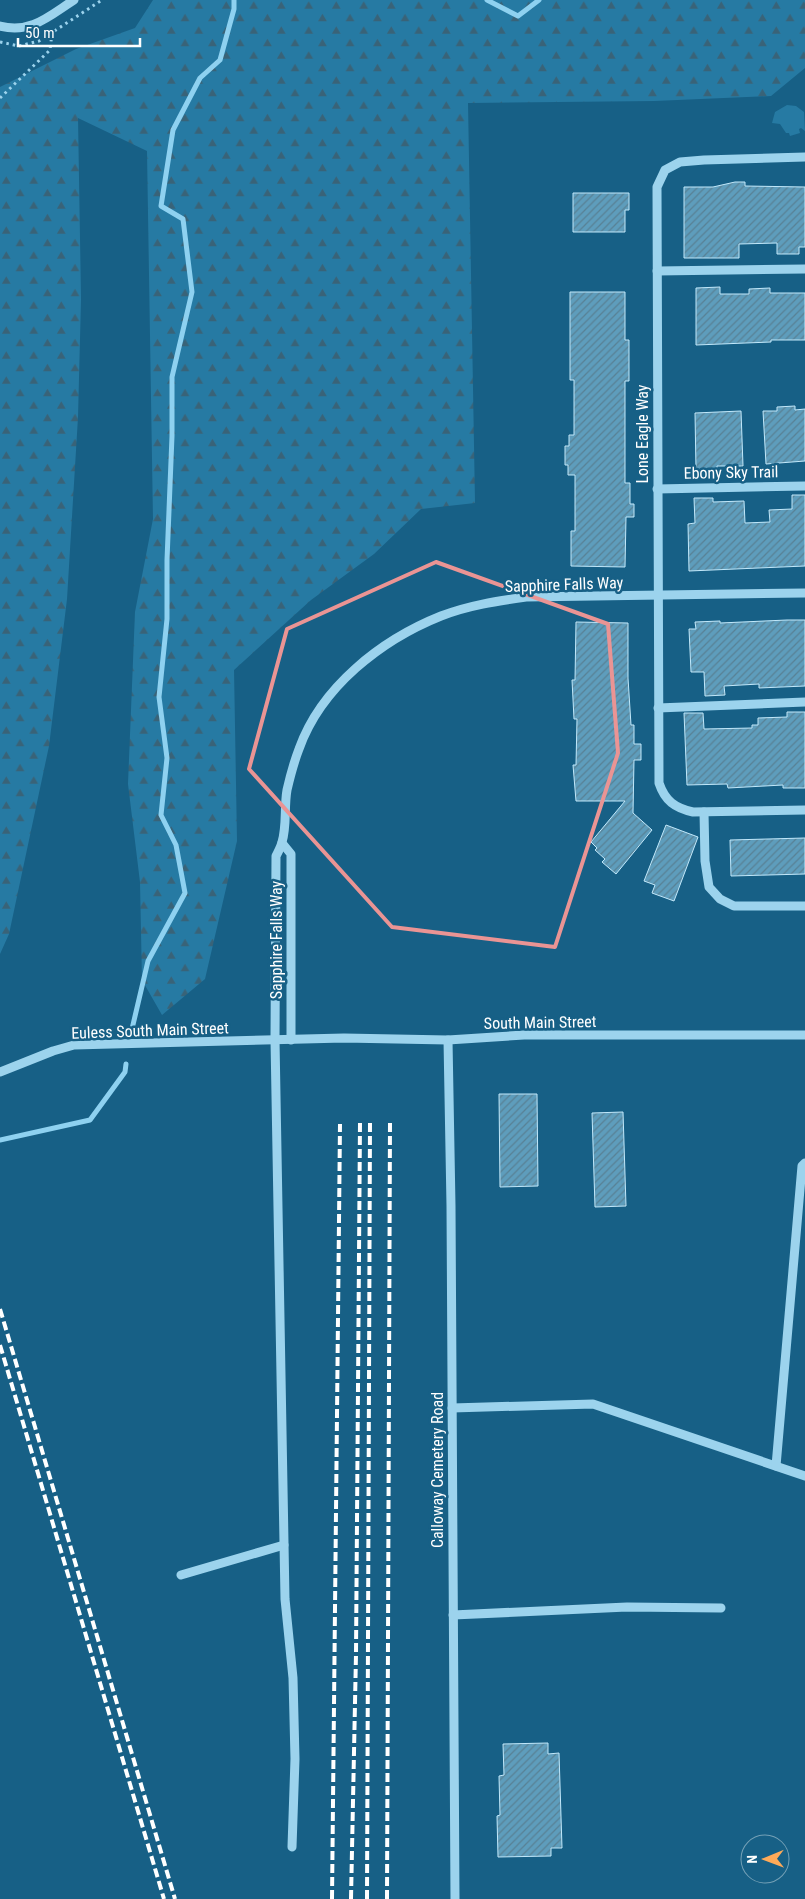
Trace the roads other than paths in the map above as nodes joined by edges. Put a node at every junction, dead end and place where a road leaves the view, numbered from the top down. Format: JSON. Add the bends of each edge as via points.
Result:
{"nodes":[{"id":1,"x":74,"y":0,"type":"edge"},
{"id":2,"x":0,"y":26,"type":"edge"},
{"id":3,"x":805,"y":157,"type":"edge"},
{"id":4,"x":805,"y":269,"type":"edge"},
{"id":5,"x":657,"y":271,"type":"junction"},
{"id":6,"x":805,"y":486,"type":"edge"},
{"id":7,"x":657,"y":489,"type":"junction"},
{"id":8,"x":805,"y":593,"type":"edge"},
{"id":9,"x":658,"y":596,"type":"junction"},
{"id":10,"x":805,"y":702,"type":"edge"},
{"id":11,"x":658,"y":708,"type":"junction"},
{"id":12,"x":805,"y":810,"type":"edge"},
{"id":13,"x":704,"y":812,"type":"junction"},
{"id":14,"x":282,"y":843,"type":"junction"},
{"id":15,"x":805,"y":906,"type":"edge"},
{"id":16,"x":805,"y":1035,"type":"edge"},
{"id":17,"x":275,"y":1040,"type":"junction"},
{"id":18,"x":291,"y":1040,"type":"junction"},
{"id":19,"x":448,"y":1040,"type":"junction"},
{"id":20,"x":0,"y":1072,"type":"edge"},
{"id":21,"x":805,"y":1163,"type":"edge"},
{"id":22,"x":452,"y":1408,"type":"junction"},
{"id":23,"x":776,"y":1466,"type":"junction"},
{"id":24,"x":805,"y":1476,"type":"edge"},
{"id":25,"x":284,"y":1545,"type":"junction"},
{"id":26,"x":181,"y":1575,"type":"dead end"},
{"id":27,"x":721,"y":1608,"type":"dead end"},
{"id":28,"x":453,"y":1615,"type":"junction"},
{"id":29,"x":292,"y":1847,"type":"dead end"},
{"id":30,"x":455,"y":1899,"type":"edge"}],
"edges":[{"from":1,"to":2,"type":"street","via":[[36,24],[24,28]]},
{"from":3,"to":5,"type":"street","name":"Lone Eagle Way","via":[[680,162],[665,170],[657,187]]},
{"from":4,"to":5,"type":"street"},
{"from":5,"to":7,"type":"street","name":"Lone Eagle Way"},
{"from":6,"to":7,"type":"street","name":"Ebony Sky Trail"},
{"from":7,"to":9,"type":"street","name":"Lone Eagle Way"},
{"from":8,"to":9,"type":"street","name":"Sapphire Falls Way"},
{"from":9,"to":11,"type":"street","name":"Lone Eagle Way"},
{"from":9,"to":14,"type":"street","name":"Sapphire Falls Way","via":[[526,597],[483,603],[442,616],[397,638],[370,656],[340,684],[316,715],[299,748],[287,789]]},
{"from":10,"to":11,"type":"street"},
{"from":11,"to":13,"type":"street","name":"Lone Eagle Way","via":[[662,794],[681,809]]},
{"from":12,"to":13,"type":"street","name":"Lone Eagle Way"},
{"from":13,"to":15,"type":"street","via":[[709,888],[720,899],[734,906]]},
{"from":14,"to":17,"type":"street","name":"Sapphire Falls Way","via":[[276,856]]},
{"from":14,"to":18,"type":"street","name":"Sapphire Falls Way","via":[[291,854]]},
{"from":16,"to":19,"type":"street","name":"South Main Street","via":[[524,1036]]},
{"from":17,"to":18,"type":"street","name":"South Main Street"},
{"from":17,"to":20,"type":"street","name":"Euless South Main Street","via":[[74,1045]]},
{"from":17,"to":25,"type":"street","name":"Sapphire Falls Way"},
{"from":18,"to":19,"type":"street","name":"South Main Street"},
{"from":19,"to":22,"type":"street","name":"Calloway Cemetery Road"},
{"from":21,"to":23,"type":"street","via":[[802,1166]]},
{"from":22,"to":23,"type":"street","via":[[593,1404]]},
{"from":22,"to":28,"type":"street","name":"Calloway Cemetery Road"},
{"from":23,"to":24,"type":"street"},
{"from":25,"to":26,"type":"street"},
{"from":25,"to":29,"type":"street","name":"Sapphire Falls Way","via":[[285,1599],[293,1678]]},
{"from":27,"to":28,"type":"street","via":[[627,1607]]},
{"from":28,"to":30,"type":"street","name":"Calloway Cemetery Road"}]}
